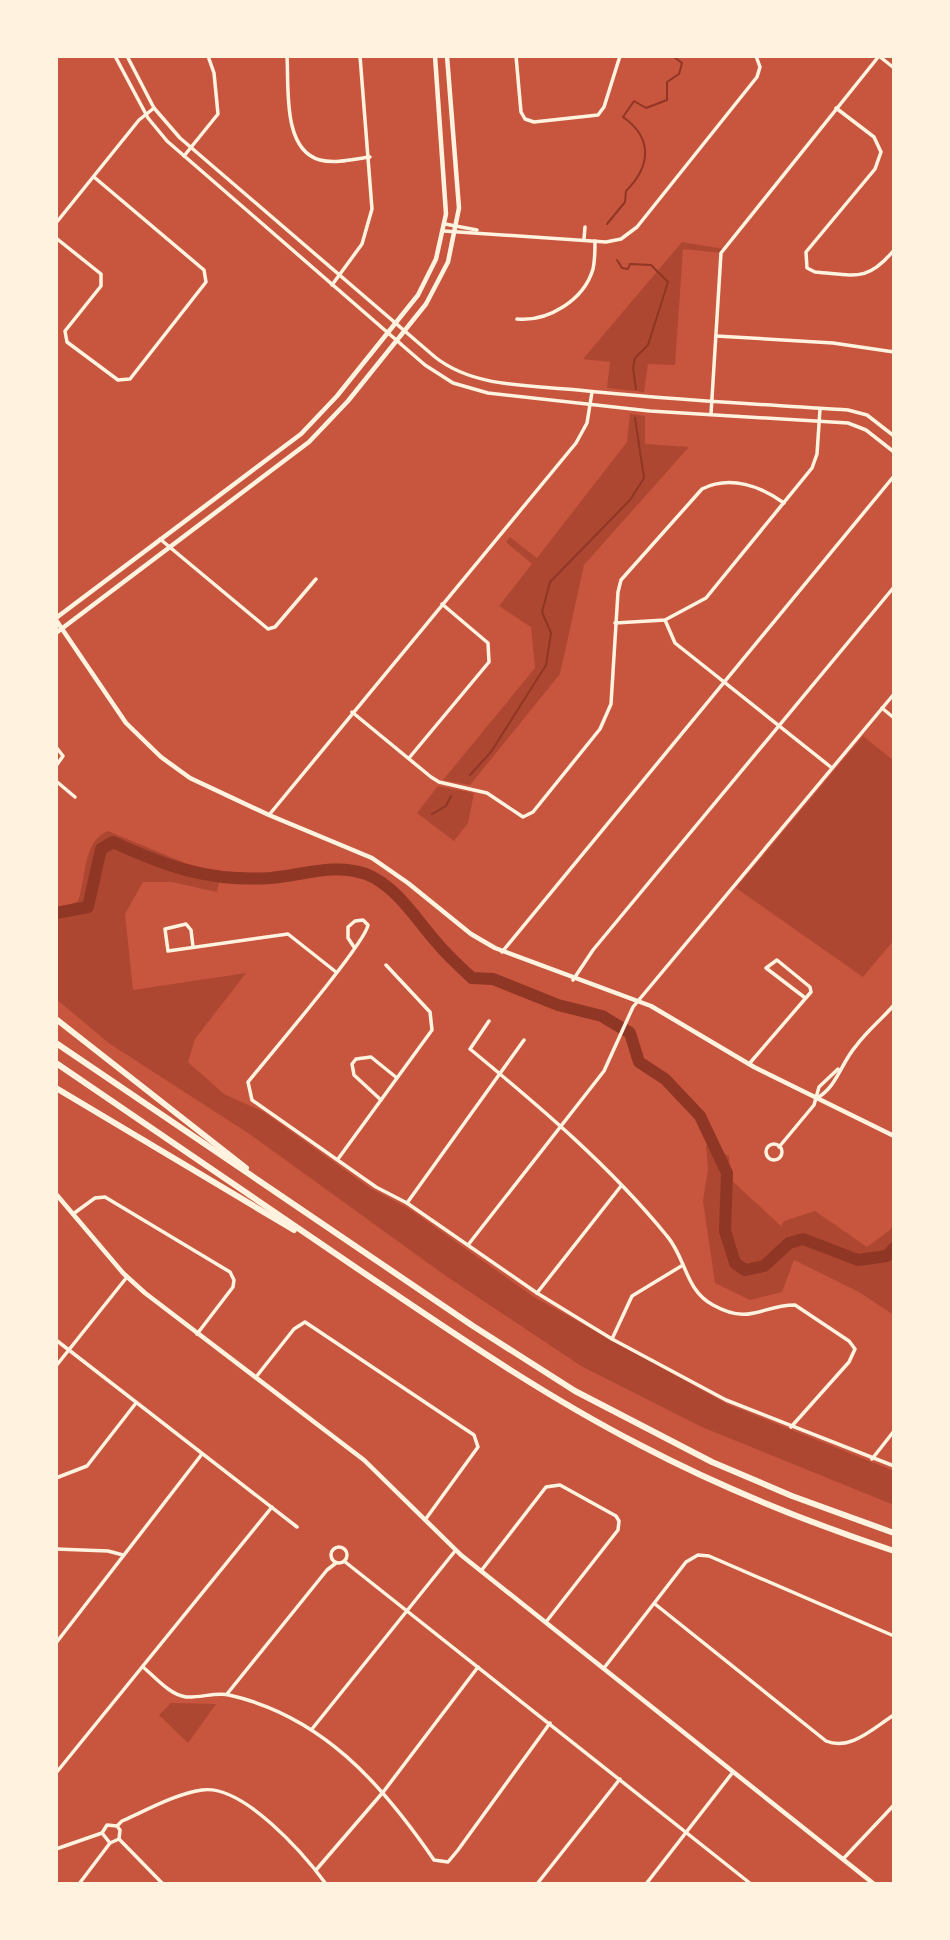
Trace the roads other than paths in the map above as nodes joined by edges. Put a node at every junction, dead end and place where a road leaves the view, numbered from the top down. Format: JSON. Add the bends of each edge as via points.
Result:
{"nodes":[{"id":1,"x":115,"y":56,"type":"edge"},
{"id":2,"x":127,"y":56,"type":"edge"},
{"id":3,"x":208,"y":56,"type":"edge"},
{"id":4,"x":287,"y":56,"type":"edge"},
{"id":5,"x":360,"y":56,"type":"edge"},
{"id":6,"x":435,"y":56,"type":"edge"},
{"id":7,"x":447,"y":56,"type":"edge"},
{"id":8,"x":516,"y":56,"type":"edge"},
{"id":9,"x":620,"y":56,"type":"edge"},
{"id":10,"x":756,"y":56,"type":"edge"},
{"id":11,"x":879,"y":56,"type":"edge"},
{"id":12,"x":894,"y":68,"type":"edge"},
{"id":13,"x":154,"y":108,"type":"junction"},
{"id":14,"x":836,"y":108,"type":"junction"},
{"id":15,"x":145,"y":114,"type":"junction"},
{"id":16,"x":191,"y":149,"type":"junction"},
{"id":17,"x":184,"y":156,"type":"junction"},
{"id":18,"x":370,"y":157,"type":"junction"},
{"id":19,"x":94,"y":177,"type":"junction"},
{"id":20,"x":56,"y":223,"type":"edge"},
{"id":21,"x":446,"y":224,"type":"junction"},
{"id":22,"x":457,"y":225,"type":"junction"},
{"id":23,"x":585,"y":227,"type":"dead end"},
{"id":24,"x":444,"y":231,"type":"junction"},
{"id":25,"x":479,"y":231,"type":"junction"},
{"id":26,"x":456,"y":233,"type":"junction"},
{"id":27,"x":56,"y":237,"type":"edge"},
{"id":28,"x":584,"y":240,"type":"junction"},
{"id":29,"x":596,"y":241,"type":"junction"},
{"id":30,"x":894,"y":250,"type":"edge"},
{"id":31,"x":340,"y":275,"type":"junction"},
{"id":32,"x":332,"y":285,"type":"junction"},
{"id":33,"x":517,"y":319,"type":"dead end"},
{"id":34,"x":396,"y":324,"type":"junction"},
{"id":35,"x":405,"y":331,"type":"junction"},
{"id":36,"x":388,"y":333,"type":"junction"},
{"id":37,"x":716,"y":336,"type":"junction"},
{"id":38,"x":397,"y":341,"type":"junction"},
{"id":39,"x":894,"y":352,"type":"edge"},
{"id":40,"x":592,"y":392,"type":"junction"},
{"id":41,"x":712,"y":402,"type":"junction"},
{"id":42,"x":590,"y":404,"type":"junction"},
{"id":43,"x":820,"y":409,"type":"junction"},
{"id":44,"x":711,"y":415,"type":"junction"},
{"id":45,"x":820,"y":421,"type":"junction"},
{"id":46,"x":894,"y":436,"type":"edge"},
{"id":47,"x":894,"y":452,"type":"edge"},
{"id":48,"x":894,"y":476,"type":"edge"},
{"id":49,"x":784,"y":503,"type":"junction"},
{"id":50,"x":160,"y":539,"type":"junction"},
{"id":51,"x":171,"y":547,"type":"junction"},
{"id":52,"x":316,"y":579,"type":"dead end"},
{"id":53,"x":894,"y":587,"type":"edge"},
{"id":54,"x":442,"y":604,"type":"junction"},
{"id":55,"x":56,"y":619,"type":"edge"},
{"id":56,"x":665,"y":620,"type":"junction"},
{"id":57,"x":615,"y":623,"type":"junction"},
{"id":58,"x":62,"y":628,"type":"junction"},
{"id":59,"x":56,"y":633,"type":"edge"},
{"id":60,"x":726,"y":683,"type":"junction"},
{"id":61,"x":894,"y":694,"type":"edge"},
{"id":62,"x":882,"y":708,"type":"junction"},
{"id":63,"x":352,"y":712,"type":"junction"},
{"id":64,"x":894,"y":718,"type":"edge"},
{"id":65,"x":780,"y":726,"type":"junction"},
{"id":66,"x":56,"y":747,"type":"edge"},
{"id":67,"x":408,"y":758,"type":"junction"},
{"id":68,"x":56,"y":766,"type":"edge"},
{"id":69,"x":832,"y":768,"type":"junction"},
{"id":70,"x":56,"y":782,"type":"edge"},
{"id":71,"x":75,"y":797,"type":"dead end"},
{"id":72,"x":269,"y":816,"type":"junction"},
{"id":73,"x":193,"y":947,"type":"junction"},
{"id":74,"x":354,"y":947,"type":"junction"},
{"id":75,"x":502,"y":952,"type":"junction"},
{"id":76,"x":386,"y":965,"type":"dead end"},
{"id":77,"x":336,"y":972,"type":"junction"},
{"id":78,"x":573,"y":980,"type":"junction"},
{"id":79,"x":804,"y":997,"type":"junction"},
{"id":80,"x":638,"y":1002,"type":"junction"},
{"id":81,"x":894,"y":1005,"type":"edge"},
{"id":82,"x":56,"y":1019,"type":"edge"},
{"id":83,"x":489,"y":1021,"type":"dead end"},
{"id":84,"x":524,"y":1040,"type":"dead end"},
{"id":85,"x":56,"y":1043,"type":"edge"},
{"id":86,"x":56,"y":1063,"type":"edge"},
{"id":87,"x":749,"y":1064,"type":"junction"},
{"id":88,"x":839,"y":1068,"type":"junction"},
{"id":89,"x":499,"y":1073,"type":"junction"},
{"id":90,"x":397,"y":1079,"type":"junction"},
{"id":91,"x":56,"y":1088,"type":"edge"},
{"id":92,"x":817,"y":1098,"type":"junction"},
{"id":93,"x":381,"y":1100,"type":"junction"},
{"id":94,"x":563,"y":1128,"type":"junction"},
{"id":95,"x":894,"y":1136,"type":"edge"},
{"id":96,"x":779,"y":1147,"type":"junction"},
{"id":97,"x":338,"y":1159,"type":"junction"},
{"id":98,"x":621,"y":1186,"type":"junction"},
{"id":99,"x":56,"y":1194,"type":"edge"},
{"id":100,"x":286,"y":1200,"type":"junction"},
{"id":101,"x":407,"y":1203,"type":"junction"},
{"id":102,"x":73,"y":1214,"type":"junction"},
{"id":103,"x":468,"y":1245,"type":"junction"},
{"id":104,"x":338,"y":1255,"type":"junction"},
{"id":105,"x":683,"y":1265,"type":"junction"},
{"id":106,"x":127,"y":1277,"type":"junction"},
{"id":107,"x":537,"y":1293,"type":"junction"},
{"id":108,"x":197,"y":1334,"type":"junction"},
{"id":109,"x":612,"y":1339,"type":"junction"},
{"id":110,"x":56,"y":1340,"type":"edge"},
{"id":111,"x":69,"y":1350,"type":"junction"},
{"id":112,"x":56,"y":1366,"type":"edge"},
{"id":113,"x":255,"y":1378,"type":"junction"},
{"id":114,"x":136,"y":1403,"type":"junction"},
{"id":115,"x":792,"y":1427,"type":"junction"},
{"id":116,"x":894,"y":1431,"type":"edge"},
{"id":117,"x":202,"y":1454,"type":"junction"},
{"id":118,"x":872,"y":1459,"type":"junction"},
{"id":119,"x":894,"y":1466,"type":"edge"},
{"id":120,"x":56,"y":1479,"type":"edge"},
{"id":121,"x":272,"y":1507,"type":"junction"},
{"id":122,"x":425,"y":1520,"type":"junction"},
{"id":123,"x":297,"y":1527,"type":"dead end"},
{"id":124,"x":894,"y":1533,"type":"edge"},
{"id":125,"x":56,"y":1549,"type":"edge"},
{"id":126,"x":455,"y":1551,"type":"junction"},
{"id":127,"x":894,"y":1551,"type":"edge"},
{"id":128,"x":124,"y":1555,"type":"junction"},
{"id":129,"x":344,"y":1561,"type":"junction"},
{"id":130,"x":336,"y":1563,"type":"junction"},
{"id":131,"x":481,"y":1571,"type":"junction"},
{"id":132,"x":655,"y":1604,"type":"junction"},
{"id":133,"x":407,"y":1611,"type":"junction"},
{"id":134,"x":546,"y":1622,"type":"junction"},
{"id":135,"x":894,"y":1636,"type":"edge"},
{"id":136,"x":56,"y":1643,"type":"edge"},
{"id":137,"x":478,"y":1666,"type":"junction"},
{"id":138,"x":143,"y":1667,"type":"junction"},
{"id":139,"x":604,"y":1668,"type":"junction"},
{"id":140,"x":227,"y":1694,"type":"junction"},
{"id":141,"x":894,"y":1715,"type":"edge"},
{"id":142,"x":550,"y":1723,"type":"junction"},
{"id":143,"x":312,"y":1729,"type":"junction"},
{"id":144,"x":734,"y":1770,"type":"junction"},
{"id":145,"x":56,"y":1773,"type":"edge"},
{"id":146,"x":620,"y":1779,"type":"junction"},
{"id":147,"x":384,"y":1791,"type":"junction"},
{"id":148,"x":894,"y":1805,"type":"edge"},
{"id":149,"x":117,"y":1826,"type":"junction"},
{"id":150,"x":102,"y":1833,"type":"junction"},
{"id":151,"x":687,"y":1833,"type":"junction"},
{"id":152,"x":119,"y":1839,"type":"junction"},
{"id":153,"x":110,"y":1843,"type":"junction"},
{"id":154,"x":56,"y":1849,"type":"edge"},
{"id":155,"x":844,"y":1858,"type":"junction"},
{"id":156,"x":316,"y":1870,"type":"junction"},
{"id":157,"x":79,"y":1884,"type":"edge"},
{"id":158,"x":163,"y":1884,"type":"edge"},
{"id":159,"x":326,"y":1884,"type":"edge"},
{"id":160,"x":537,"y":1884,"type":"edge"},
{"id":161,"x":646,"y":1884,"type":"edge"},
{"id":162,"x":751,"y":1884,"type":"edge"},
{"id":163,"x":874,"y":1884,"type":"edge"}],
"edges":[{"from":1,"to":15,"type":"street"},
{"from":2,"to":13,"type":"street"},
{"from":3,"to":16,"type":"street","via":[[218,114]]},
{"from":4,"to":18,"type":"street","via":[[293,132],[299,145],[321,160]]},
{"from":5,"to":18,"type":"street"},
{"from":6,"to":21,"type":"street","via":[[447,184]]},
{"from":7,"to":22,"type":"street","via":[[459,190]]},
{"from":8,"to":9,"type":"street","via":[[521,112],[532,122],[598,115]]},
{"from":10,"to":29,"type":"street","via":[[761,67],[757,78],[637,227],[621,239]]},
{"from":11,"to":12,"type":"street"},
{"from":11,"to":14,"type":"street"},
{"from":13,"to":15,"type":"street"},
{"from":13,"to":16,"type":"street"},
{"from":14,"to":30,"type":"street","via":[[874,137],[881,152],[875,169],[806,252],[807,268],[868,275],[879,270]]},
{"from":14,"to":37,"type":"street","via":[[726,243]]},
{"from":15,"to":17,"type":"street"},
{"from":15,"to":19,"type":"street"},
{"from":16,"to":17,"type":"street"},
{"from":16,"to":31,"type":"street"},
{"from":17,"to":32,"type":"street"},
{"from":18,"to":31,"type":"street","via":[[373,195],[368,228]]},
{"from":19,"to":20,"type":"street"},
{"from":19,"to":27,"type":"street","via":[[204,270],[205,282],[130,379],[118,380],[67,342],[65,331],[101,286],[101,274]]},
{"from":21,"to":22,"type":"street"},
{"from":21,"to":24,"type":"street"},
{"from":22,"to":25,"type":"street"},
{"from":22,"to":26,"type":"street"},
{"from":23,"to":28,"type":"street"},
{"from":24,"to":26,"type":"street"},
{"from":24,"to":34,"type":"street","via":[[426,282]]},
{"from":25,"to":26,"type":"street"},
{"from":25,"to":28,"type":"street"},
{"from":26,"to":35,"type":"street","via":[[438,285]]},
{"from":28,"to":29,"type":"street"},
{"from":29,"to":33,"type":"street","via":[[591,274],[567,305],[536,318]]},
{"from":31,"to":32,"type":"street"},
{"from":31,"to":34,"type":"street"},
{"from":32,"to":36,"type":"street"},
{"from":34,"to":35,"type":"street"},
{"from":34,"to":36,"type":"street"},
{"from":35,"to":38,"type":"street"},
{"from":35,"to":40,"type":"street","via":[[439,361],[466,375]]},
{"from":36,"to":38,"type":"street"},
{"from":36,"to":50,"type":"street","via":[[306,428]]},
{"from":37,"to":39,"type":"street","via":[[833,343]]},
{"from":37,"to":41,"type":"street"},
{"from":38,"to":42,"type":"street","via":[[436,374],[466,388]]},
{"from":38,"to":51,"type":"street","via":[[315,436]]},
{"from":40,"to":41,"type":"street"},
{"from":40,"to":42,"type":"street"},
{"from":41,"to":43,"type":"street"},
{"from":41,"to":44,"type":"street"},
{"from":42,"to":44,"type":"street"},
{"from":42,"to":54,"type":"street","via":[[587,423],[576,443]]},
{"from":43,"to":45,"type":"street"},
{"from":43,"to":46,"type":"street","via":[[863,414]]},
{"from":44,"to":45,"type":"street"},
{"from":45,"to":47,"type":"street","via":[[860,426]]},
{"from":45,"to":49,"type":"street","via":[[812,468]]},
{"from":48,"to":60,"type":"street"},
{"from":49,"to":56,"type":"street","via":[[706,598]]},
{"from":49,"to":57,"type":"street","via":[[756,485],[718,484],[702,489],[621,580]]},
{"from":50,"to":51,"type":"street"},
{"from":50,"to":55,"type":"street"},
{"from":51,"to":52,"type":"street","via":[[268,629],[275,627]]},
{"from":51,"to":58,"type":"street"},
{"from":53,"to":65,"type":"street"},
{"from":54,"to":63,"type":"street"},
{"from":54,"to":67,"type":"street","via":[[488,643],[489,662]]},
{"from":55,"to":58,"type":"street"},
{"from":56,"to":57,"type":"street"},
{"from":56,"to":60,"type":"street","via":[[675,643]]},
{"from":57,"to":67,"type":"street","via":[[611,704],[600,729],[533,812],[523,817],[487,793],[439,782]]},
{"from":58,"to":59,"type":"street"},
{"from":58,"to":72,"type":"street","via":[[116,711],[148,746],[190,778]]},
{"from":60,"to":65,"type":"street"},
{"from":60,"to":75,"type":"street"},
{"from":61,"to":62,"type":"street"},
{"from":62,"to":64,"type":"street"},
{"from":62,"to":69,"type":"street"},
{"from":63,"to":67,"type":"street"},
{"from":63,"to":72,"type":"street"},
{"from":65,"to":69,"type":"street"},
{"from":65,"to":78,"type":"street"},
{"from":66,"to":68,"type":"street","via":[[63,756]]},
{"from":69,"to":80,"type":"street"},
{"from":70,"to":71,"type":"street"},
{"from":72,"to":75,"type":"street","via":[[377,861],[473,936]]},
{"from":73,"to":73,"type":"street","via":[[168,951],[166,929],[187,924]]},
{"from":73,"to":77,"type":"street","via":[[288,934]]},
{"from":74,"to":74,"type":"street","via":[[368,928],[363,920],[348,927]]},
{"from":74,"to":77,"type":"street"},
{"from":75,"to":78,"type":"street"},
{"from":76,"to":90,"type":"street","via":[[430,1012],[432,1020],[432,1030]]},
{"from":77,"to":97,"type":"street","via":[[247,1087],[258,1105]]},
{"from":78,"to":80,"type":"street"},
{"from":79,"to":79,"type":"street","via":[[810,987],[777,960],[766,968]]},
{"from":79,"to":87,"type":"street"},
{"from":80,"to":87,"type":"street"},
{"from":80,"to":94,"type":"street","via":[[604,1071]]},
{"from":81,"to":88,"type":"street"},
{"from":82,"to":100,"type":"highway"},
{"from":83,"to":89,"type":"street","via":[[470,1049]]},
{"from":84,"to":89,"type":"street"},
{"from":85,"to":100,"type":"highway"},
{"from":86,"to":104,"type":"highway"},
{"from":87,"to":92,"type":"street"},
{"from":88,"to":92,"type":"street","via":[[819,1087]]},
{"from":88,"to":92,"type":"street","via":[[827,1093]]},
{"from":89,"to":94,"type":"street"},
{"from":89,"to":101,"type":"street"},
{"from":90,"to":93,"type":"street"},
{"from":90,"to":93,"type":"street","via":[[371,1057],[352,1064],[354,1075]]},
{"from":91,"to":104,"type":"highway"},
{"from":92,"to":95,"type":"street"},
{"from":92,"to":96,"type":"street"},
{"from":93,"to":97,"type":"street"},
{"from":94,"to":98,"type":"street"},
{"from":94,"to":103,"type":"street"},
{"from":96,"to":96,"type":"street","via":[[768,1147],[769,1158],[779,1158]]},
{"from":97,"to":101,"type":"street"},
{"from":98,"to":105,"type":"street","via":[[676,1247]]},
{"from":98,"to":107,"type":"street"},
{"from":99,"to":102,"type":"street"},
{"from":100,"to":124,"type":"highway","via":[[508,1349],[620,1417],[753,1480]]},
{"from":101,"to":103,"type":"street"},
{"from":102,"to":106,"type":"street"},
{"from":102,"to":108,"type":"street","via":[[95,1198],[105,1197],[230,1272],[232,1290]]},
{"from":103,"to":107,"type":"street"},
{"from":104,"to":127,"type":"highway","via":[[503,1366],[619,1434],[751,1498]]},
{"from":105,"to":109,"type":"street","via":[[632,1296]]},
{"from":105,"to":115,"type":"street","via":[[693,1288],[716,1307],[744,1315],[795,1305],[855,1349],[849,1362]]},
{"from":106,"to":108,"type":"street"},
{"from":106,"to":111,"type":"street"},
{"from":107,"to":109,"type":"street"},
{"from":108,"to":113,"type":"street"},
{"from":109,"to":115,"type":"street","via":[[666,1371]]},
{"from":110,"to":111,"type":"street"},
{"from":111,"to":112,"type":"street"},
{"from":111,"to":114,"type":"street"},
{"from":113,"to":122,"type":"street","via":[[364,1460]]},
{"from":113,"to":122,"type":"street","via":[[293,1329],[305,1322],[474,1435],[478,1447]]},
{"from":114,"to":117,"type":"street"},
{"from":114,"to":120,"type":"street","via":[[87,1466]]},
{"from":115,"to":118,"type":"street"},
{"from":116,"to":118,"type":"street"},
{"from":117,"to":121,"type":"street"},
{"from":117,"to":128,"type":"street"},
{"from":118,"to":119,"type":"street"},
{"from":121,"to":123,"type":"street"},
{"from":121,"to":138,"type":"street"},
{"from":122,"to":126,"type":"street"},
{"from":125,"to":128,"type":"street"},
{"from":126,"to":131,"type":"street"},
{"from":126,"to":133,"type":"street"},
{"from":128,"to":136,"type":"street"},
{"from":129,"to":130,"type":"street"},
{"from":129,"to":130,"type":"street","via":[[347,1552],[336,1547],[331,1554]]},
{"from":129,"to":133,"type":"street"},
{"from":130,"to":140,"type":"street"},
{"from":131,"to":134,"type":"street"},
{"from":131,"to":134,"type":"street","via":[[552,1484],[616,1516],[618,1530]]},
{"from":132,"to":135,"type":"street","via":[[686,1562],[698,1555],[709,1556]]},
{"from":132,"to":139,"type":"street"},
{"from":132,"to":141,"type":"street","via":[[826,1741],[847,1744]]},
{"from":133,"to":137,"type":"street"},
{"from":133,"to":143,"type":"street"},
{"from":134,"to":139,"type":"street"},
{"from":137,"to":142,"type":"street"},
{"from":137,"to":147,"type":"street"},
{"from":138,"to":140,"type":"street","via":[[174,1694]]},
{"from":138,"to":145,"type":"street"},
{"from":139,"to":144,"type":"street"},
{"from":140,"to":143,"type":"street"},
{"from":142,"to":146,"type":"street"},
{"from":142,"to":147,"type":"street","via":[[448,1862],[433,1860]]},
{"from":143,"to":147,"type":"street","via":[[347,1754]]},
{"from":144,"to":151,"type":"street"},
{"from":144,"to":155,"type":"street"},
{"from":146,"to":151,"type":"street"},
{"from":146,"to":160,"type":"street"},
{"from":147,"to":156,"type":"street"},
{"from":148,"to":155,"type":"street"},
{"from":149,"to":150,"type":"street","via":[[107,1825]]},
{"from":149,"to":152,"type":"street"},
{"from":149,"to":156,"type":"street","via":[[182,1795],[217,1790],[264,1817]]},
{"from":150,"to":153,"type":"street"},
{"from":150,"to":154,"type":"street"},
{"from":151,"to":161,"type":"street"},
{"from":151,"to":162,"type":"street"},
{"from":152,"to":153,"type":"street"},
{"from":152,"to":158,"type":"street"},
{"from":153,"to":157,"type":"street"},
{"from":155,"to":163,"type":"street"},
{"from":156,"to":159,"type":"street"}]}
